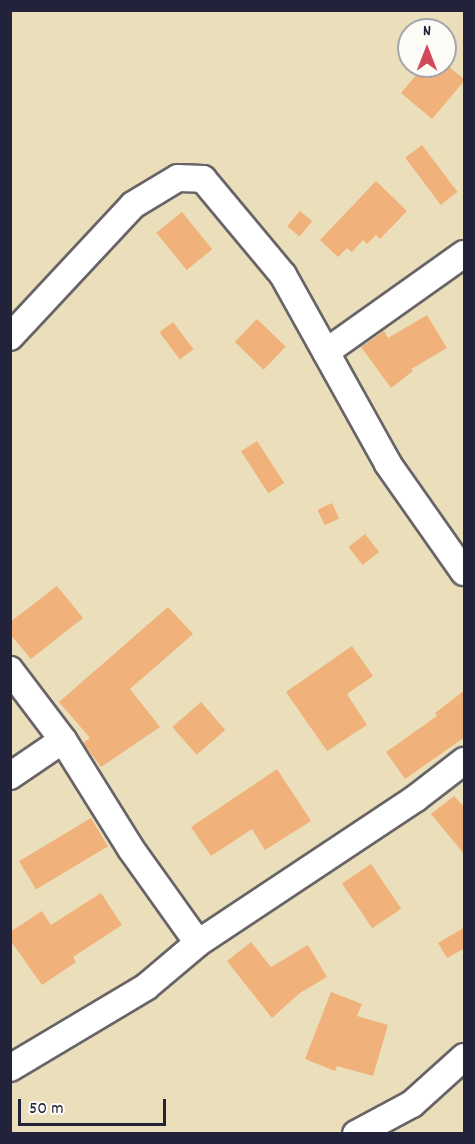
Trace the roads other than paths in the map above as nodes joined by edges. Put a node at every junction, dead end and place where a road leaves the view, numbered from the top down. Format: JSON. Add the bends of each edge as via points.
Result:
{"nodes":[{"id":1,"x":465,"y":254,"type":"edge"},
{"id":2,"x":10,"y":337,"type":"edge"},
{"id":3,"x":326,"y":352,"type":"junction"},
{"id":4,"x":465,"y":572,"type":"edge"},
{"id":5,"x":10,"y":670,"type":"edge"},
{"id":6,"x":63,"y":740,"type":"junction"},
{"id":7,"x":465,"y":761,"type":"edge"},
{"id":8,"x":10,"y":776,"type":"edge"},
{"id":9,"x":198,"y":943,"type":"junction"},
{"id":10,"x":465,"y":1057,"type":"edge"},
{"id":11,"x":10,"y":1068,"type":"edge"},
{"id":12,"x":356,"y":1134,"type":"edge"}],
"edges":[{"from":1,"to":3,"type":"street"},
{"from":2,"to":3,"type":"street","via":[[133,205],[178,178],[203,179],[283,275]]},
{"from":3,"to":4,"type":"street","via":[[388,464]]},
{"from":5,"to":6,"type":"street"},
{"from":6,"to":8,"type":"street"},
{"from":6,"to":9,"type":"street","via":[[131,849]]},
{"from":7,"to":9,"type":"street"},
{"from":9,"to":11,"type":"street","via":[[147,987]]},
{"from":10,"to":12,"type":"street","via":[[412,1104]]}]}
